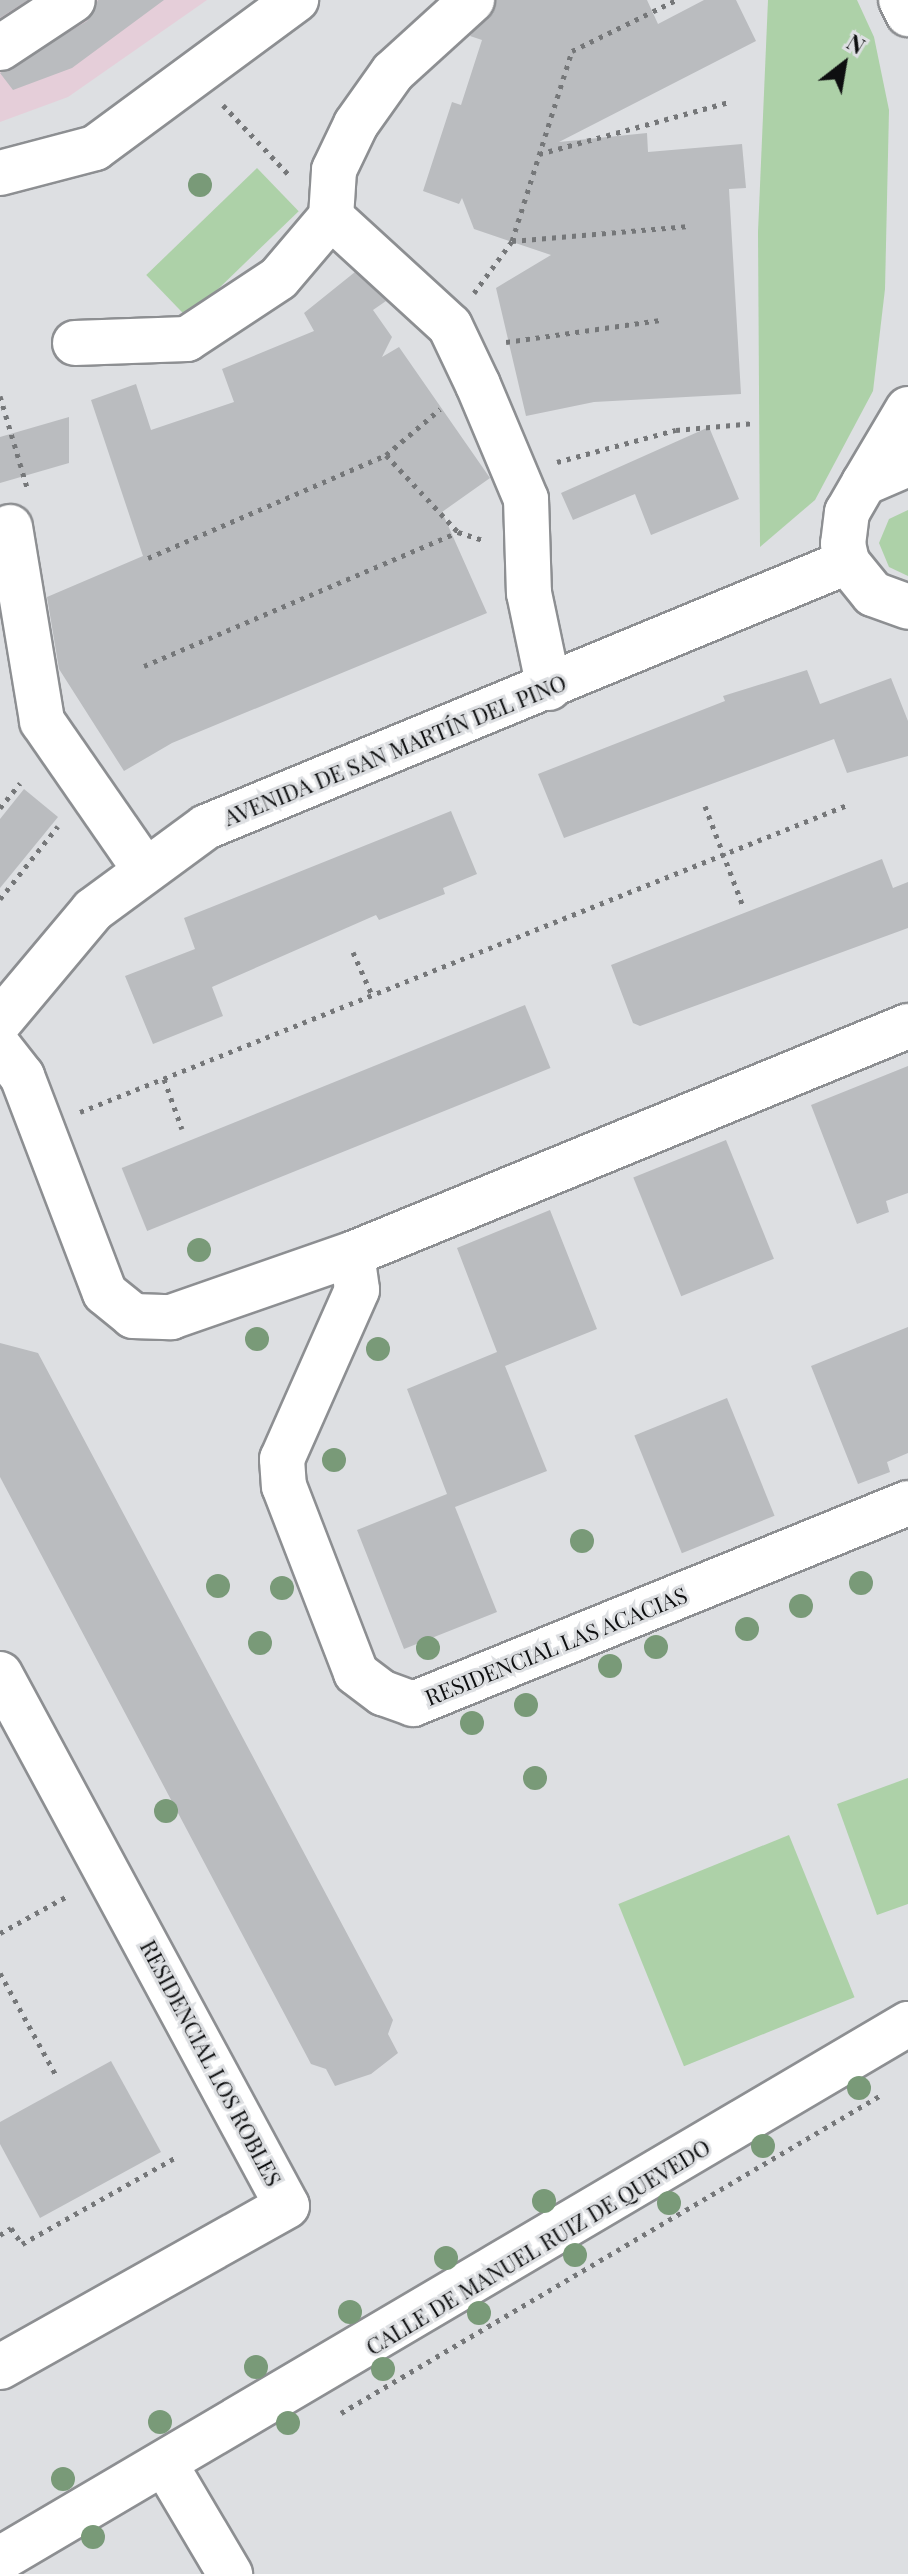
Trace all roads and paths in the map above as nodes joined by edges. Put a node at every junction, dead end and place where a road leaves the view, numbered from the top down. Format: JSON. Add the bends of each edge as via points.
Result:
{"nodes":[{"id":1,"x":73,"y":0,"type":"edge"},
{"id":2,"x":296,"y":0,"type":"edge"},
{"id":3,"x":472,"y":0,"type":"edge"},
{"id":4,"x":676,"y":0,"type":"edge"},
{"id":5,"x":901,"y":0,"type":"edge"},
{"id":6,"x":908,"y":14,"type":"edge"},
{"id":7,"x":12,"y":42,"type":"edge"},
{"id":8,"x":199,"y":71,"type":"junction"},
{"id":9,"x":0,"y":80,"type":"edge"},
{"id":10,"x":729,"y":102,"type":"dead end"},
{"id":11,"x":539,"y":154,"type":"junction"},
{"id":12,"x":0,"y":173,"type":"edge"},
{"id":13,"x":331,"y":217,"type":"junction"},
{"id":14,"x":689,"y":226,"type":"dead end"},
{"id":15,"x":512,"y":241,"type":"junction"},
{"id":16,"x":660,"y":320,"type":"dead end"},
{"id":17,"x":75,"y":343,"type":"dead end"},
{"id":18,"x":464,"y":354,"type":"junction"},
{"id":19,"x":0,"y":396,"type":"edge"},
{"id":20,"x":908,"y":409,"type":"edge"},
{"id":21,"x":755,"y":423,"type":"dead end"},
{"id":22,"x":386,"y":455,"type":"junction"},
{"id":23,"x":908,"y":464,"type":"edge"},
{"id":24,"x":515,"y":472,"type":"junction"},
{"id":25,"x":864,"y":483,"type":"junction"},
{"id":26,"x":10,"y":527,"type":"joint"},
{"id":27,"x":458,"y":532,"type":"junction"},
{"id":28,"x":532,"y":555,"type":"junction"},
{"id":29,"x":148,"y":558,"type":"dead end"},
{"id":30,"x":847,"y":562,"type":"junction"},
{"id":31,"x":908,"y":607,"type":"edge"},
{"id":32,"x":144,"y":666,"type":"dead end"},
{"id":33,"x":549,"y":688,"type":"junction"},
{"id":34,"x":20,"y":783,"type":"dead end"},
{"id":35,"x":847,"y":805,"type":"dead end"},
{"id":36,"x":705,"y":806,"type":"dead end"},
{"id":37,"x":0,"y":808,"type":"edge"},
{"id":38,"x":58,"y":826,"type":"dead end"},
{"id":39,"x":723,"y":855,"type":"junction"},
{"id":40,"x":143,"y":867,"type":"junction"},
{"id":41,"x":0,"y":899,"type":"edge"},
{"id":42,"x":743,"y":906,"type":"dead end"},
{"id":43,"x":353,"y":952,"type":"dead end"},
{"id":44,"x":372,"y":996,"type":"junction"},
{"id":45,"x":0,"y":1021,"type":"edge"},
{"id":46,"x":908,"y":1026,"type":"edge"},
{"id":47,"x":0,"y":1048,"type":"edge"},
{"id":48,"x":164,"y":1079,"type":"junction"},
{"id":49,"x":72,"y":1116,"type":"dead end"},
{"id":50,"x":182,"y":1129,"type":"dead end"},
{"id":51,"x":352,"y":1254,"type":"junction"},
{"id":52,"x":908,"y":1503,"type":"edge"},
{"id":53,"x":0,"y":1674,"type":"edge"},
{"id":54,"x":109,"y":1873,"type":"junction"},
{"id":55,"x":0,"y":1933,"type":"edge"},
{"id":56,"x":0,"y":1973,"type":"edge"},
{"id":57,"x":908,"y":2024,"type":"edge"},
{"id":58,"x":57,"y":2077,"type":"dead end"},
{"id":59,"x":178,"y":2156,"type":"dead end"},
{"id":60,"x":0,"y":2235,"type":"edge"},
{"id":61,"x":0,"y":2367,"type":"edge"},
{"id":62,"x":165,"y":2464,"type":"junction"},
{"id":63,"x":0,"y":2559,"type":"edge"},
{"id":64,"x":230,"y":2574,"type":"edge"}],
"edges":[{"from":1,"to":7,"type":"street"},
{"from":2,"to":8,"type":"street"},
{"from":3,"to":13,"type":"street","via":[[393,72],[356,124],[334,170]]},
{"from":4,"to":11,"type":"path","via":[[572,51]]},
{"from":5,"to":6,"type":"street"},
{"from":7,"to":9,"type":"street"},
{"from":8,"to":12,"type":"street","via":[[95,148]]},
{"from":8,"to":13,"type":"path","via":[[233,118]]},
{"from":10,"to":11,"type":"path"},
{"from":11,"to":15,"type":"path"},
{"from":13,"to":17,"type":"street","via":[[279,278],[187,339]]},
{"from":13,"to":18,"type":"street"},
{"from":14,"to":15,"type":"path"},
{"from":15,"to":18,"type":"path"},
{"from":16,"to":18,"type":"path"},
{"from":18,"to":22,"type":"path"},
{"from":18,"to":24,"type":"street"},
{"from":19,"to":26,"type":"path","via":[[29,493]]},
{"from":20,"to":25,"type":"street"},
{"from":21,"to":24,"type":"path","via":[[676,430]]},
{"from":22,"to":27,"type":"path"},
{"from":22,"to":29,"type":"path"},
{"from":23,"to":25,"type":"street"},
{"from":24,"to":28,"type":"street","via":[[526,499]]},
{"from":25,"to":30,"type":"street","via":[[847,512]]},
{"from":26,"to":40,"type":"street","via":[[42,721]]},
{"from":27,"to":28,"type":"path"},
{"from":27,"to":32,"type":"path"},
{"from":28,"to":33,"type":"street","via":[[529,593]]},
{"from":30,"to":31,"type":"street","via":[[873,594]]},
{"from":30,"to":33,"type":"street","name":"AVENIDA DE SAN MARTÍN DEL PINO"},
{"from":33,"to":40,"type":"street","name":"AVENIDA DE SAN MARTÍN DEL PINO","via":[[290,789],[206,827]]},
{"from":34,"to":37,"type":"path"},
{"from":35,"to":39,"type":"path"},
{"from":36,"to":39,"type":"path"},
{"from":38,"to":41,"type":"path"},
{"from":39,"to":42,"type":"path"},
{"from":39,"to":44,"type":"path"},
{"from":40,"to":45,"type":"street","name":"AVENIDA DE SAN MARTÍN DEL PINO","via":[[93,910]]},
{"from":43,"to":44,"type":"path"},
{"from":44,"to":48,"type":"path"},
{"from":46,"to":51,"type":"street"},
{"from":47,"to":51,"type":"street","via":[[22,1076],[105,1293],[133,1316],[171,1317]]},
{"from":48,"to":49,"type":"path"},
{"from":48,"to":50,"type":"path"},
{"from":51,"to":52,"type":"street","name":"RESIDENCIAL LAS ACACIAS","via":[[357,1290],[282,1459],[284,1486],[356,1673],[383,1693],[413,1704]]},
{"from":53,"to":54,"type":"street","name":"RESIDENCIAL LOS ROBLES"},
{"from":54,"to":55,"type":"path"},
{"from":54,"to":61,"type":"street","name":"RESIDENCIAL LOS ROBLES","via":[[287,2206]]},
{"from":56,"to":58,"type":"path"},
{"from":57,"to":62,"type":"street","name":"CALLE DE MANUEL RUIZ DE QUEVEDO"},
{"from":59,"to":60,"type":"path","via":[[22,2244],[11,2228]]},
{"from":62,"to":63,"type":"street","name":"CALLE DE MANUEL RUIZ DE QUEVEDO"},
{"from":62,"to":64,"type":"street"}]}
